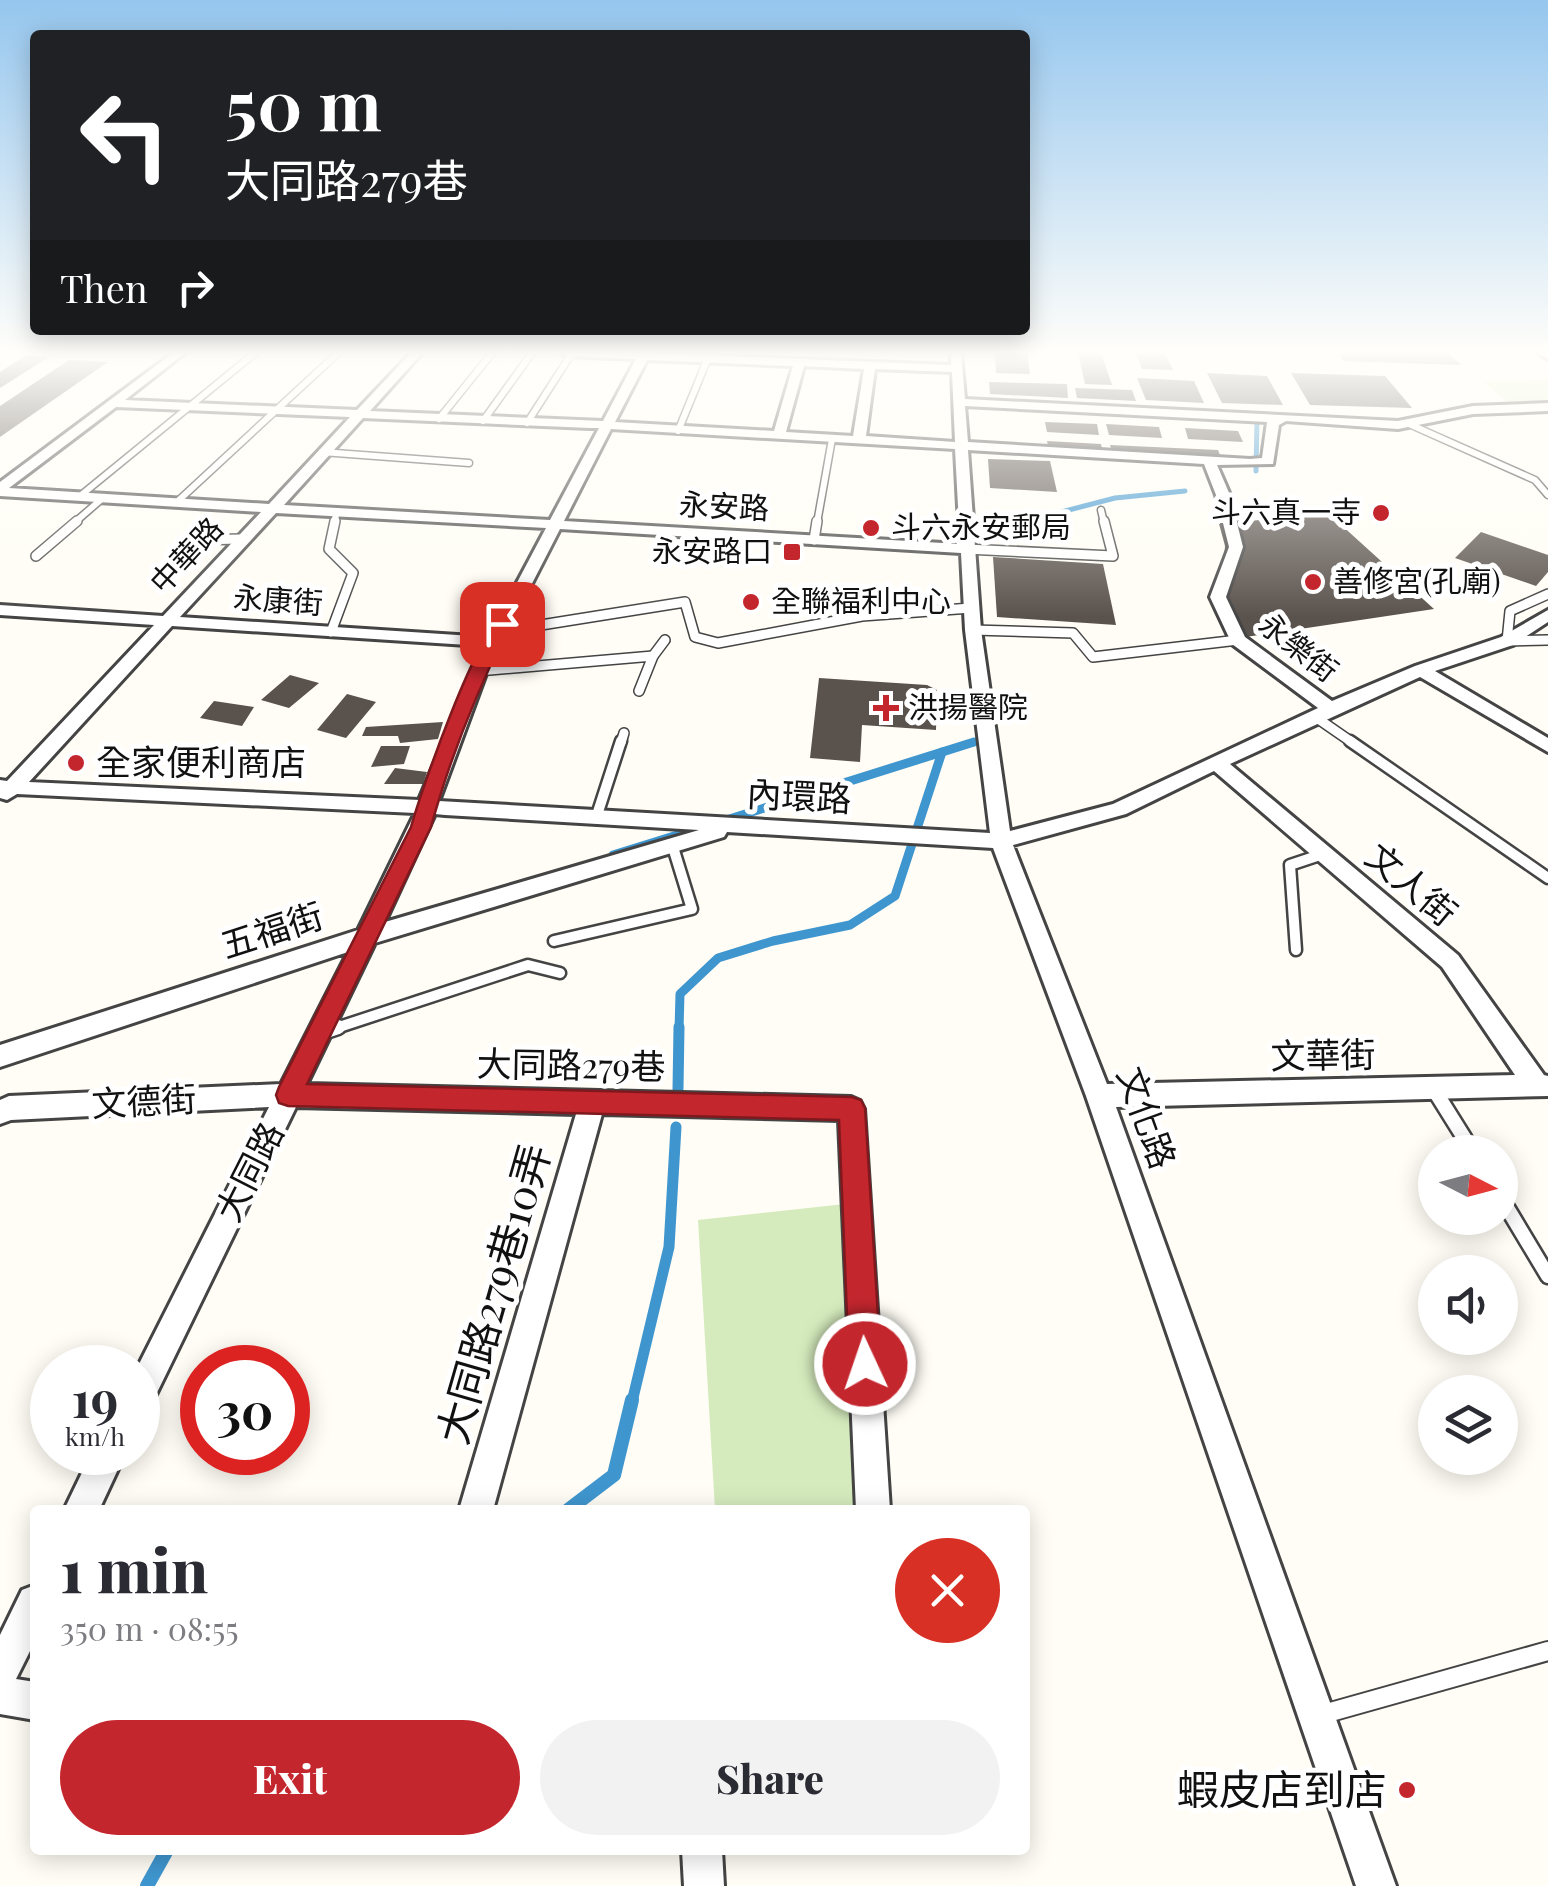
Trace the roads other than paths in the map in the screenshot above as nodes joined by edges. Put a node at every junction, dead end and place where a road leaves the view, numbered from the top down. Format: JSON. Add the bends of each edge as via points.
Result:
{"nodes":[{"id":1,"x":63,"y":441,"type":"edge"},
{"id":2,"x":147,"y":441,"type":"edge"},
{"id":3,"x":244,"y":441,"type":"edge"},
{"id":4,"x":332,"y":441,"type":"edge"},
{"id":5,"x":598,"y":441,"type":"edge"},
{"id":6,"x":832,"y":441,"type":"edge"},
{"id":7,"x":874,"y":441,"type":"edge"},
{"id":8,"x":962,"y":441,"type":"edge"},
{"id":9,"x":1271,"y":441,"type":"edge"},
{"id":10,"x":1447,"y":441,"type":"edge"},
{"id":11,"x":963,"y":447,"type":"junction"},
{"id":12,"x":322,"y":452,"type":"junction"},
{"id":13,"x":1209,"y":461,"type":"junction"},
{"id":14,"x":469,"y":463,"type":"dead end"},
{"id":15,"x":0,"y":490,"type":"edge"},
{"id":16,"x":1548,"y":495,"type":"edge"},
{"id":17,"x":80,"y":496,"type":"junction"},
{"id":18,"x":104,"y":497,"type":"junction"},
{"id":19,"x":178,"y":502,"type":"junction"},
{"id":20,"x":272,"y":506,"type":"junction"},
{"id":21,"x":1101,"y":510,"type":"dead end"},
{"id":22,"x":337,"y":511,"type":"junction"},
{"id":23,"x":554,"y":525,"type":"junction"},
{"id":24,"x":241,"y":539,"type":"junction"},
{"id":25,"x":814,"y":540,"type":"junction"},
{"id":26,"x":966,"y":548,"type":"junction"},
{"id":27,"x":36,"y":556,"type":"dead end"},
{"id":28,"x":167,"y":568,"type":"dead end"},
{"id":29,"x":1548,"y":594,"type":"edge"},
{"id":30,"x":971,"y":608,"type":"junction"},
{"id":31,"x":0,"y":610,"type":"edge"},
{"id":32,"x":1548,"y":616,"type":"edge"},
{"id":33,"x":164,"y":622,"type":"junction"},
{"id":34,"x":502,"y":624,"type":"junction"},
{"id":35,"x":972,"y":630,"type":"junction"},
{"id":36,"x":331,"y":632,"type":"junction"},
{"id":37,"x":664,"y":640,"type":"dead end"},
{"id":38,"x":1238,"y":640,"type":"junction"},
{"id":39,"x":1548,"y":640,"type":"edge"},
{"id":40,"x":1507,"y":641,"type":"junction"},
{"id":41,"x":493,"y":642,"type":"junction"},
{"id":42,"x":653,"y":656,"type":"junction"},
{"id":43,"x":478,"y":670,"type":"junction"},
{"id":44,"x":1421,"y":670,"type":"junction"},
{"id":45,"x":640,"y":692,"type":"dead end"},
{"id":46,"x":1322,"y":713,"type":"junction"},
{"id":47,"x":624,"y":733,"type":"dead end"},
{"id":48,"x":1548,"y":746,"type":"edge"},
{"id":49,"x":1214,"y":761,"type":"junction"},
{"id":50,"x":4,"y":792,"type":"edge"},
{"id":51,"x":424,"y":810,"type":"junction"},
{"id":52,"x":596,"y":818,"type":"junction"},
{"id":53,"x":739,"y":826,"type":"junction"},
{"id":54,"x":674,"y":833,"type":"junction"},
{"id":55,"x":1001,"y":842,"type":"junction"},
{"id":56,"x":1324,"y":854,"type":"junction"},
{"id":57,"x":1548,"y":878,"type":"edge"},
{"id":58,"x":372,"y":926,"type":"junction"},
{"id":59,"x":554,"y":940,"type":"dead end"},
{"id":60,"x":1296,"y":950,"type":"dead end"},
{"id":61,"x":560,"y":973,"type":"dead end"},
{"id":62,"x":319,"y":1034,"type":"junction"},
{"id":63,"x":0,"y":1056,"type":"edge"},
{"id":64,"x":1542,"y":1086,"type":"edge"},
{"id":65,"x":1433,"y":1088,"type":"junction"},
{"id":66,"x":288,"y":1095,"type":"junction"},
{"id":67,"x":1099,"y":1096,"type":"junction"},
{"id":68,"x":593,"y":1101,"type":"junction"},
{"id":69,"x":0,"y":1112,"type":"edge"},
{"id":70,"x":1462,"y":1135,"type":"edge"},
{"id":71,"x":1518,"y":1226,"type":"edge"},
{"id":72,"x":1548,"y":1276,"type":"edge"},
{"id":73,"x":160,"y":1354,"type":"edge"},
{"id":74,"x":99,"y":1475,"type":"edge"},
{"id":75,"x":84,"y":1505,"type":"edge"},
{"id":76,"x":477,"y":1505,"type":"edge"},
{"id":77,"x":872,"y":1505,"type":"edge"},
{"id":78,"x":30,"y":1613,"type":"edge"},
{"id":79,"x":1548,"y":1650,"type":"edge"},
{"id":80,"x":0,"y":1673,"type":"edge"},
{"id":81,"x":0,"y":1695,"type":"edge"},
{"id":82,"x":30,"y":1700,"type":"edge"},
{"id":83,"x":1316,"y":1716,"type":"junction"},
{"id":84,"x":702,"y":1855,"type":"edge"},
{"id":85,"x":704,"y":1886,"type":"edge"},
{"id":86,"x":1376,"y":1886,"type":"edge"}],
"edges":[{"from":1,"to":15,"type":"street"},
{"from":2,"to":17,"type":"lane"},
{"from":3,"to":19,"type":"lane"},
{"from":4,"to":12,"type":"street","name":"中華路"},
{"from":5,"to":23,"type":"street","name":"大同路"},
{"from":6,"to":25,"type":"lane"},
{"from":7,"to":11,"type":"street"},
{"from":8,"to":11,"type":"street","name":"文化路"},
{"from":9,"to":13,"type":"street","via":[[1268,461]]},
{"from":10,"to":16,"type":"lane","via":[[1535,480]]},
{"from":11,"to":13,"type":"street"},
{"from":11,"to":26,"type":"street","name":"文化路"},
{"from":12,"to":14,"type":"lane"},
{"from":12,"to":20,"type":"street","name":"中華路"},
{"from":13,"to":38,"type":"street","name":"永樂街","via":[[1236,546],[1218,596]]},
{"from":15,"to":17,"type":"street","name":"永安路"},
{"from":17,"to":18,"type":"street","name":"永安路"},
{"from":18,"to":19,"type":"street","name":"永安路"},
{"from":18,"to":27,"type":"lane"},
{"from":19,"to":20,"type":"street","name":"永安路"},
{"from":20,"to":22,"type":"street","name":"永安路"},
{"from":20,"to":24,"type":"street","name":"中華路"},
{"from":21,"to":26,"type":"lane","via":[[1113,556]]},
{"from":22,"to":23,"type":"street","name":"永安路"},
{"from":22,"to":36,"type":"lane","via":[[329,548],[354,574]]},
{"from":23,"to":25,"type":"street","name":"永安路"},
{"from":23,"to":34,"type":"street","name":"大同路"},
{"from":24,"to":28,"type":"lane","via":[[196,540]]},
{"from":24,"to":33,"type":"street","name":"中華路"},
{"from":25,"to":26,"type":"street","name":"永安路"},
{"from":26,"to":30,"type":"street","name":"文化路"},
{"from":29,"to":40,"type":"lane","via":[[1510,611]]},
{"from":30,"to":34,"type":"lane","via":[[862,616],[718,643],[695,637],[685,602],[541,626]]},
{"from":30,"to":35,"type":"street","name":"文化路"},
{"from":31,"to":33,"type":"street","name":"永康街"},
{"from":32,"to":40,"type":"street","name":"內環路"},
{"from":33,"to":36,"type":"street","name":"永康街"},
{"from":33,"to":50,"type":"street","name":"中華路"},
{"from":34,"to":41,"type":"street","name":"大同路"},
{"from":35,"to":38,"type":"lane","via":[[1073,633],[1093,658]]},
{"from":35,"to":55,"type":"street","name":"文化路"},
{"from":36,"to":41,"type":"street","name":"永康街"},
{"from":37,"to":42,"type":"lane"},
{"from":38,"to":46,"type":"street","name":"永樂街"},
{"from":39,"to":40,"type":"lane"},
{"from":40,"to":44,"type":"street","name":"內環路"},
{"from":41,"to":43,"type":"street","name":"大同路"},
{"from":42,"to":43,"type":"lane"},
{"from":42,"to":45,"type":"lane"},
{"from":43,"to":51,"type":"street","name":"大同路"},
{"from":44,"to":46,"type":"street","name":"內環路"},
{"from":44,"to":48,"type":"street"},
{"from":46,"to":49,"type":"street","name":"內環路"},
{"from":46,"to":57,"type":"lane"},
{"from":47,"to":52,"type":"lane"},
{"from":49,"to":55,"type":"street","name":"內環路","via":[[1119,809]]},
{"from":49,"to":56,"type":"street","name":"文人街"},
{"from":50,"to":51,"type":"street","name":"內環路"},
{"from":51,"to":52,"type":"street","name":"內環路"},
{"from":51,"to":58,"type":"street","name":"大同路"},
{"from":52,"to":54,"type":"street","name":"內環路"},
{"from":53,"to":54,"type":"street","name":"五福街"},
{"from":53,"to":54,"type":"street","name":"內環路"},
{"from":53,"to":55,"type":"street","name":"內環路"},
{"from":54,"to":58,"type":"street","name":"五福街"},
{"from":54,"to":59,"type":"lane","via":[[692,909]]},
{"from":55,"to":67,"type":"street","name":"文化路"},
{"from":56,"to":60,"type":"lane","via":[[1290,864]]},
{"from":56,"to":64,"type":"street","name":"文人街","via":[[1450,961]]},
{"from":58,"to":62,"type":"street","name":"大同路"},
{"from":58,"to":63,"type":"street","name":"五福街"},
{"from":61,"to":62,"type":"lane","via":[[528,966]]},
{"from":62,"to":66,"type":"street","name":"大同路"},
{"from":64,"to":65,"type":"street","name":"文華街"},
{"from":65,"to":67,"type":"street","name":"文華街"},
{"from":65,"to":70,"type":"lane"},
{"from":66,"to":68,"type":"street","name":"大同路279巷"},
{"from":66,"to":69,"type":"street","name":"文德街"},
{"from":66,"to":73,"type":"street","name":"大同路"},
{"from":67,"to":83,"type":"street","name":"文化路"},
{"from":68,"to":76,"type":"street","name":"大同路279巷10弄"},
{"from":68,"to":77,"type":"street","name":"大同路279巷","via":[[852,1108]]},
{"from":71,"to":72,"type":"lane"},
{"from":74,"to":75,"type":"street"},
{"from":78,"to":80,"type":"street"},
{"from":79,"to":83,"type":"lane"},
{"from":81,"to":82,"type":"street"},
{"from":83,"to":86,"type":"street","name":"文化路"},
{"from":84,"to":85,"type":"street"}]}
